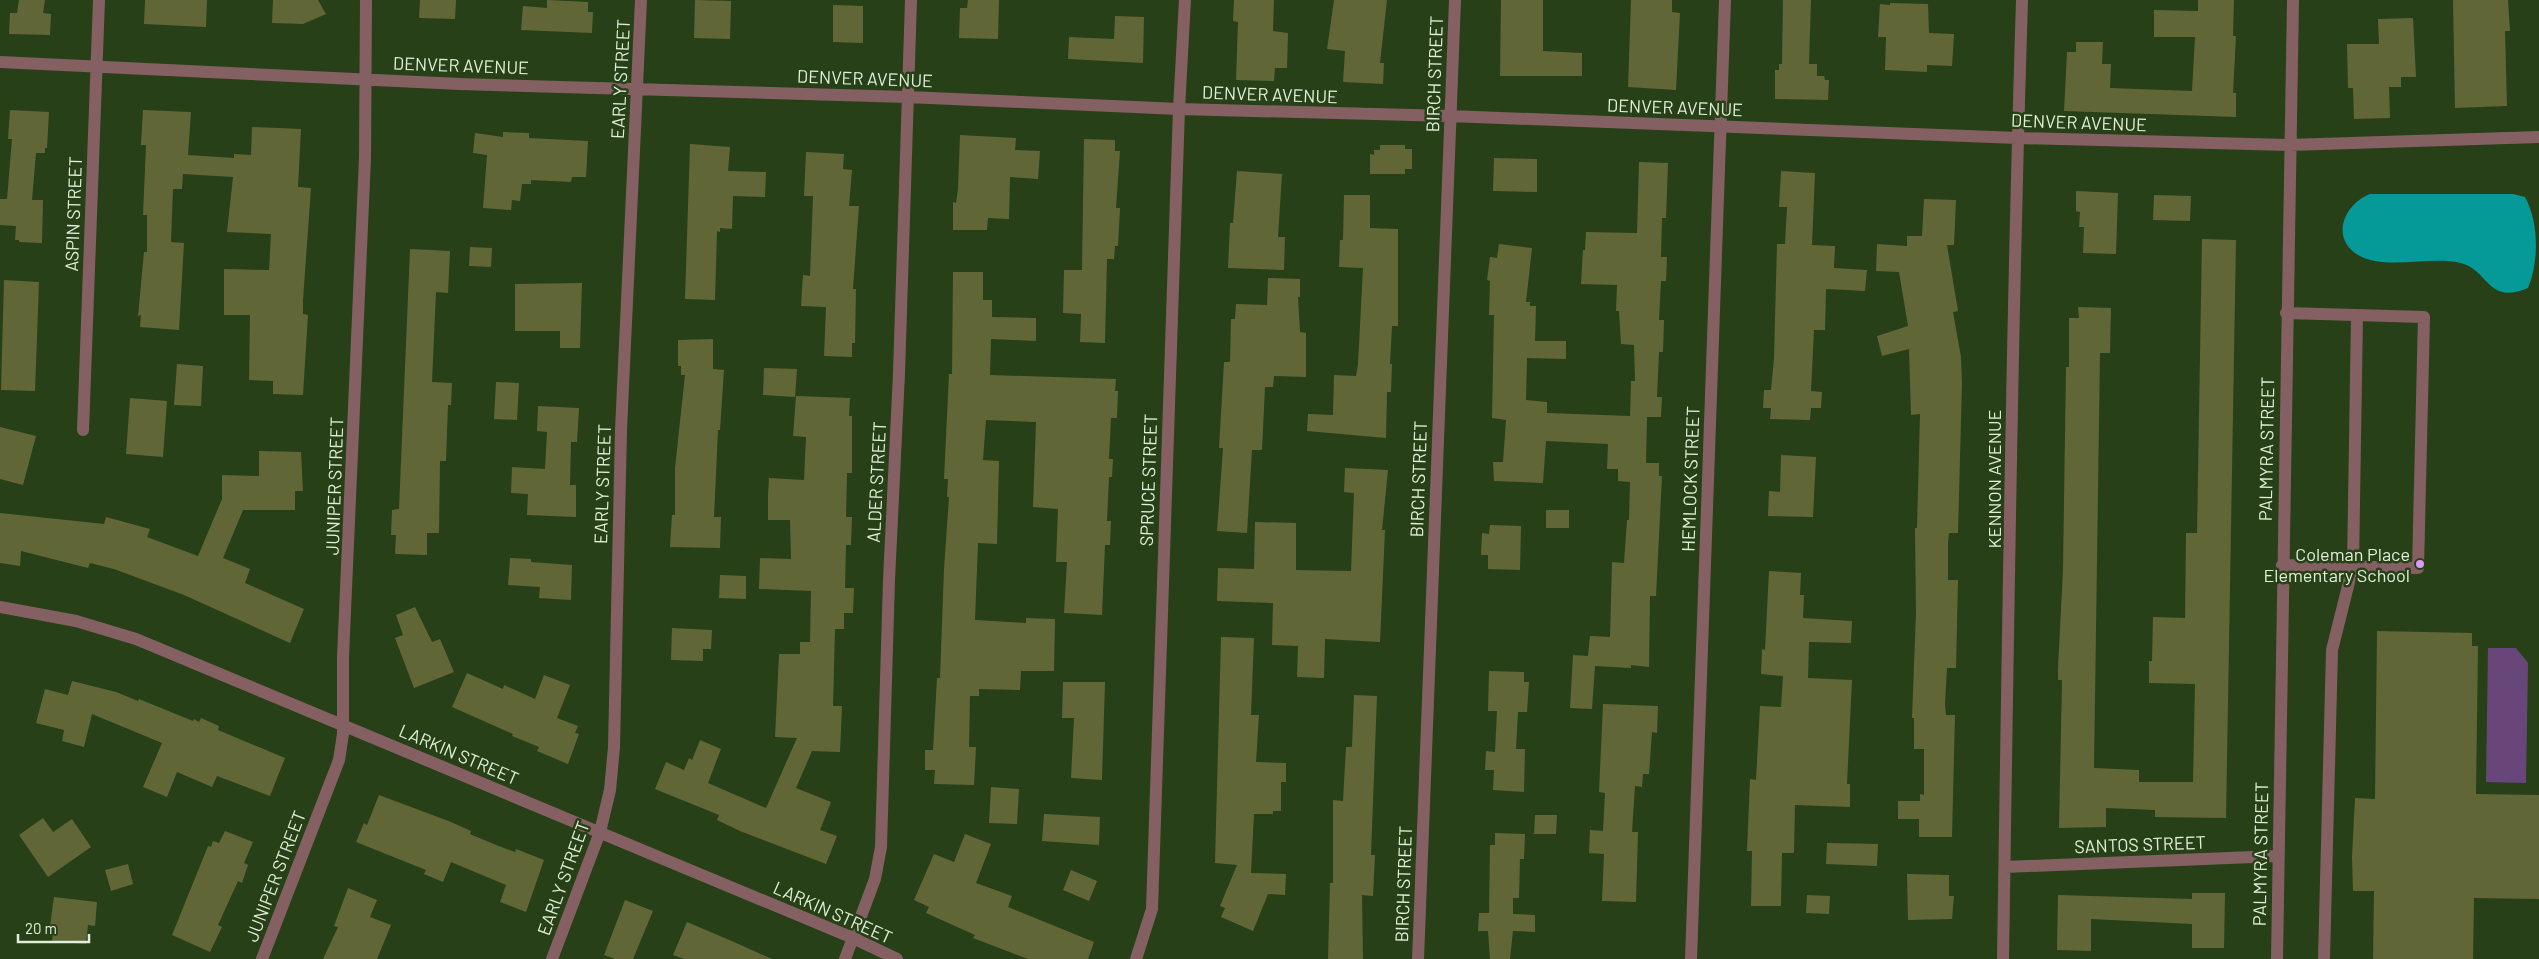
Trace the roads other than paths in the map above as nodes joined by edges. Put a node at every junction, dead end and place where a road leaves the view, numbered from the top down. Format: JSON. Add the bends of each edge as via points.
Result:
{"nodes":[{"id":1,"x":99,"y":0,"type":"edge"},
{"id":2,"x":366,"y":0,"type":"edge"},
{"id":3,"x":641,"y":0,"type":"edge"},
{"id":4,"x":911,"y":0,"type":"edge"},
{"id":5,"x":1185,"y":0,"type":"edge"},
{"id":6,"x":1455,"y":0,"type":"edge"},
{"id":7,"x":1725,"y":0,"type":"edge"},
{"id":8,"x":2022,"y":0,"type":"edge"},
{"id":9,"x":2293,"y":0,"type":"edge"},
{"id":10,"x":0,"y":62,"type":"edge"},
{"id":11,"x":96,"y":65,"type":"junction"},
{"id":12,"x":366,"y":79,"type":"junction"},
{"id":13,"x":638,"y":88,"type":"junction"},
{"id":14,"x":908,"y":97,"type":"junction"},
{"id":15,"x":1178,"y":109,"type":"junction"},
{"id":16,"x":1450,"y":116,"type":"junction"},
{"id":17,"x":1722,"y":126,"type":"junction"},
{"id":18,"x":2539,"y":137,"type":"edge"},
{"id":19,"x":2018,"y":138,"type":"junction"},
{"id":20,"x":2289,"y":145,"type":"junction"},
{"id":21,"x":2286,"y":313,"type":"junction"},
{"id":22,"x":2357,"y":315,"type":"junction"},
{"id":23,"x":83,"y":430,"type":"dead end"},
{"id":24,"x":2282,"y":564,"type":"junction"},
{"id":25,"x":2353,"y":566,"type":"junction"},
{"id":26,"x":0,"y":607,"type":"edge"},
{"id":27,"x":343,"y":724,"type":"junction"},
{"id":28,"x":600,"y":832,"type":"junction"},
{"id":29,"x":2278,"y":856,"type":"junction"},
{"id":30,"x":2004,"y":867,"type":"junction"},
{"id":31,"x":853,"y":938,"type":"junction"},
{"id":32,"x":262,"y":959,"type":"edge"},
{"id":33,"x":552,"y":959,"type":"edge"},
{"id":34,"x":845,"y":959,"type":"edge"},
{"id":35,"x":897,"y":959,"type":"edge"},
{"id":36,"x":1136,"y":959,"type":"edge"},
{"id":37,"x":1418,"y":959,"type":"edge"},
{"id":38,"x":1691,"y":959,"type":"edge"},
{"id":39,"x":2003,"y":959,"type":"edge"},
{"id":40,"x":2277,"y":959,"type":"edge"},
{"id":41,"x":2324,"y":959,"type":"edge"}],
"edges":[{"from":1,"to":11,"type":"street","name":"ASPIN STREET"},
{"from":2,"to":12,"type":"street","name":"JUNIPER STREET"},
{"from":3,"to":13,"type":"street","name":"EARLY STREET"},
{"from":4,"to":14,"type":"street","name":"ALDER STREET"},
{"from":5,"to":15,"type":"street","name":"SPRUCE STREET"},
{"from":6,"to":16,"type":"street","name":"BIRCH STREET"},
{"from":7,"to":17,"type":"street","name":"HEMLOCK STREET"},
{"from":8,"to":19,"type":"street","name":"KENNON AVENUE"},
{"from":9,"to":20,"type":"street","name":"PALMYRA STREET"},
{"from":10,"to":11,"type":"street","name":"DENVER AVENUE"},
{"from":11,"to":12,"type":"street","name":"DENVER AVENUE"},
{"from":11,"to":23,"type":"street","name":"ASPIN STREET"},
{"from":12,"to":13,"type":"street","name":"DENVER AVENUE"},
{"from":12,"to":27,"type":"street","name":"JUNIPER STREET"},
{"from":13,"to":14,"type":"street","name":"DENVER AVENUE"},
{"from":13,"to":28,"type":"street","name":"EARLY STREET","via":[[621,430],[614,747],[610,790]]},
{"from":14,"to":15,"type":"street","name":"DENVER AVENUE"},
{"from":14,"to":31,"type":"street","name":"ALDER STREET","via":[[881,847],[875,879]]},
{"from":15,"to":16,"type":"street","name":"DENVER AVENUE"},
{"from":15,"to":36,"type":"street","name":"SPRUCE STREET","via":[[1152,909]]},
{"from":16,"to":17,"type":"street","name":"DENVER AVENUE"},
{"from":16,"to":37,"type":"street","name":"BIRCH STREET"},
{"from":17,"to":19,"type":"street","name":"DENVER AVENUE"},
{"from":17,"to":38,"type":"street","name":"HEMLOCK STREET"},
{"from":18,"to":20,"type":"street","name":"DENVER AVENUE"},
{"from":19,"to":20,"type":"street","name":"DENVER AVENUE"},
{"from":19,"to":30,"type":"street","name":"KENNON AVENUE"},
{"from":20,"to":21,"type":"street","name":"PALMYRA STREET"},
{"from":21,"to":22,"type":"street"},
{"from":21,"to":24,"type":"street","name":"PALMYRA STREET"},
{"from":22,"to":25,"type":"street"},
{"from":22,"to":25,"type":"street","via":[[2424,317],[2418,568]]},
{"from":24,"to":25,"type":"street"},
{"from":24,"to":29,"type":"street","name":"PALMYRA STREET"},
{"from":25,"to":41,"type":"street","via":[[2332,650]]},
{"from":26,"to":27,"type":"street","name":"LARKIN STREET","via":[[76,621],[136,639]]},
{"from":27,"to":28,"type":"street","name":"LARKIN STREET"},
{"from":27,"to":32,"type":"street","name":"JUNIPER STREET","via":[[339,760]]},
{"from":28,"to":31,"type":"street","name":"LARKIN STREET"},
{"from":28,"to":33,"type":"street","name":"EARLY STREET"},
{"from":29,"to":30,"type":"street","name":"SANTOS STREET"},
{"from":29,"to":40,"type":"street","name":"PALMYRA STREET"},
{"from":30,"to":39,"type":"street","name":"KENNON AVENUE"},
{"from":31,"to":34,"type":"street","name":"ALDER STREET"},
{"from":31,"to":35,"type":"street","name":"LARKIN STREET"}]}
